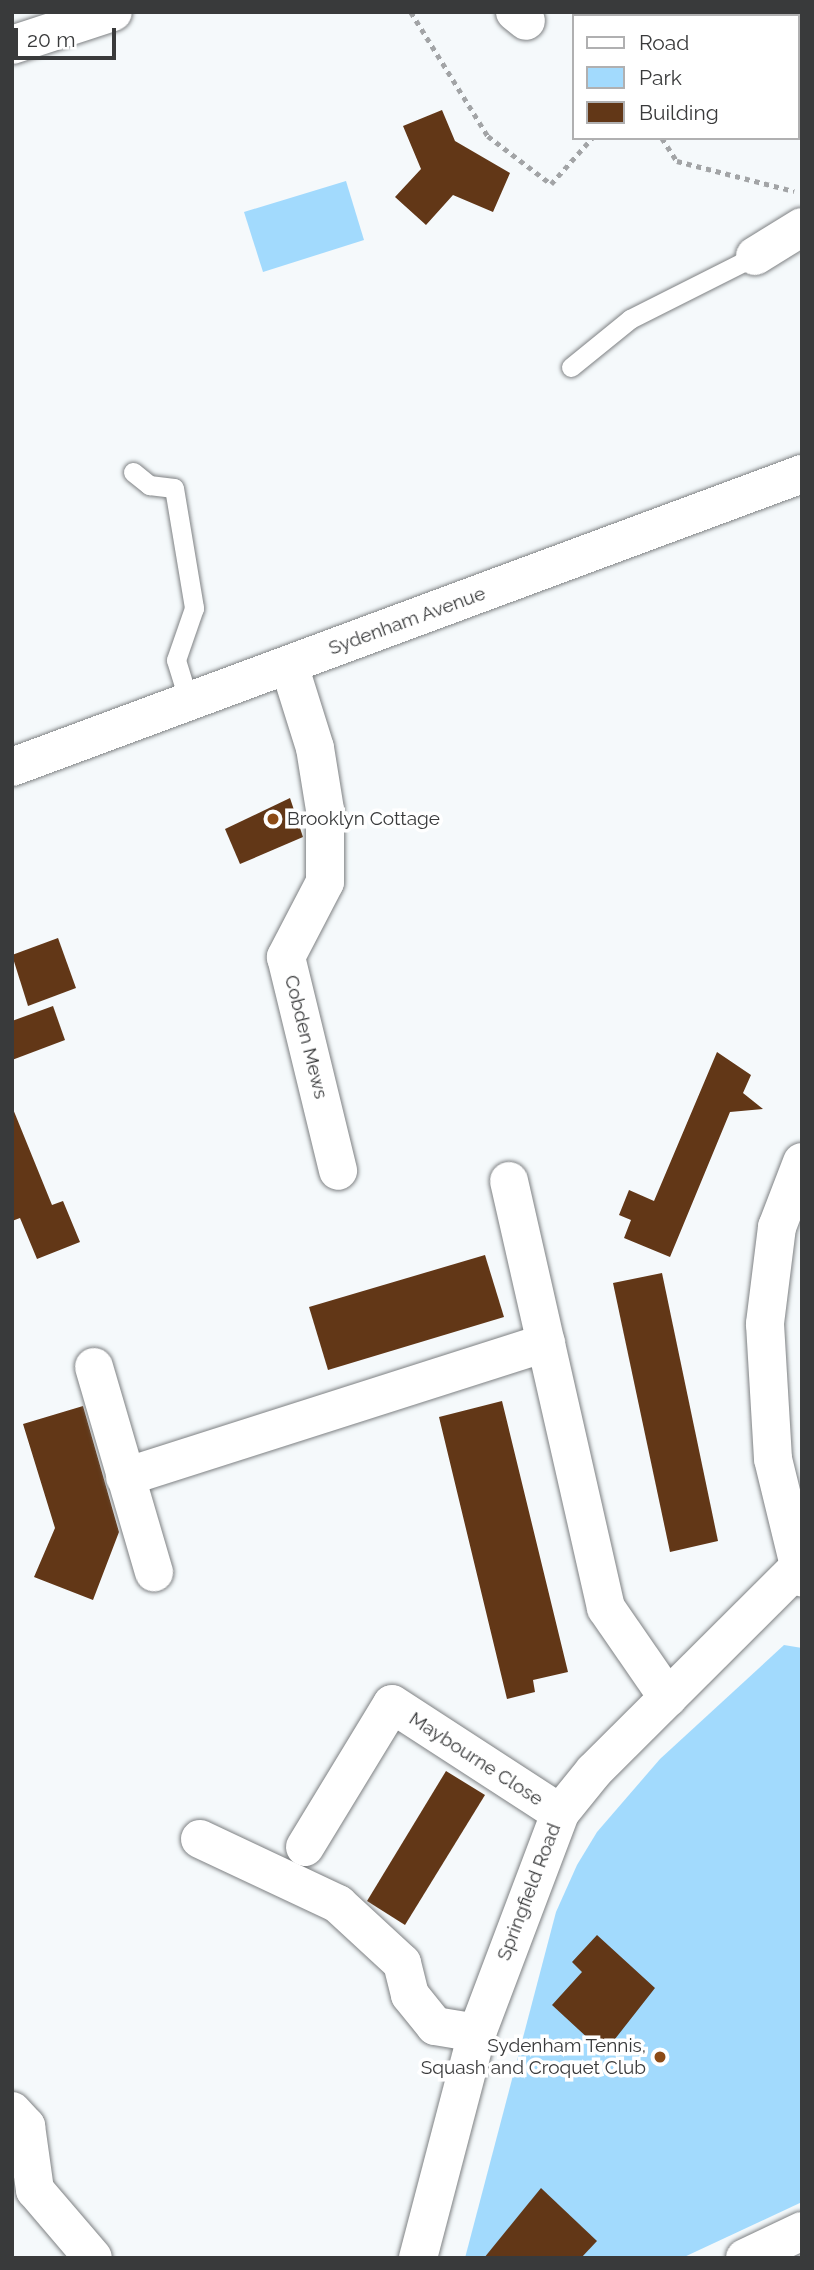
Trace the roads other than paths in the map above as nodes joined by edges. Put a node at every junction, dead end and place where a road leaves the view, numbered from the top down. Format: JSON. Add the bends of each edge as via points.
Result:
{"nodes":[{"id":1,"x":113,"y":12,"type":"edge"},
{"id":2,"x":12,"y":45,"type":"edge"},
{"id":3,"x":802,"y":226,"type":"edge"},
{"id":4,"x":755,"y":256,"type":"joint"},
{"id":5,"x":571,"y":367,"type":"dead end"},
{"id":6,"x":133,"y":472,"type":"dead end"},
{"id":7,"x":802,"y":474,"type":"edge"},
{"id":8,"x":289,"y":665,"type":"junction"},
{"id":9,"x":189,"y":702,"type":"junction"},
{"id":10,"x":12,"y":767,"type":"edge"},
{"id":11,"x":802,"y":1162,"type":"edge"},
{"id":12,"x":338,"y":1171,"type":"dead end"},
{"id":13,"x":509,"y":1181,"type":"dead end"},
{"id":14,"x":546,"y":1343,"type":"junction"},
{"id":15,"x":94,"y":1367,"type":"dead end"},
{"id":16,"x":125,"y":1477,"type":"junction"},
{"id":17,"x":154,"y":1572,"type":"dead end"},
{"id":18,"x":799,"y":1574,"type":"edge"},
{"id":19,"x":668,"y":1698,"type":"junction"},
{"id":20,"x":560,"y":1813,"type":"junction"},
{"id":21,"x":200,"y":1839,"type":"dead end"},
{"id":22,"x":305,"y":1847,"type":"dead end"},
{"id":23,"x":477,"y":2033,"type":"junction"},
{"id":24,"x":12,"y":2111,"type":"edge"},
{"id":25,"x":802,"y":2231,"type":"edge"},
{"id":26,"x":93,"y":2258,"type":"edge"},
{"id":27,"x":418,"y":2258,"type":"edge"},
{"id":28,"x":745,"y":2258,"type":"edge"}],
"edges":[{"from":1,"to":2,"type":"street"},
{"from":3,"to":4,"type":"street"},
{"from":4,"to":5,"type":"lane","via":[[629,319]]},
{"from":6,"to":9,"type":"lane","via":[[149,485],[174,488],[194,608],[176,660]]},
{"from":7,"to":8,"type":"street","name":"Sydenham Avenue"},
{"from":8,"to":9,"type":"street","name":"Sydenham Avenue"},
{"from":8,"to":12,"type":"street","name":"Cobden Mews","via":[[315,748],[325,882],[286,957]]},
{"from":9,"to":10,"type":"street","name":"Sydenham Avenue"},
{"from":11,"to":18,"type":"street","via":[[778,1227],[765,1324],[773,1459]]},
{"from":13,"to":14,"type":"street"},
{"from":14,"to":16,"type":"street"},
{"from":14,"to":19,"type":"street","via":[[606,1608]]},
{"from":15,"to":16,"type":"street"},
{"from":16,"to":17,"type":"street"},
{"from":18,"to":19,"type":"street","name":"Springfield Road"},
{"from":19,"to":20,"type":"street","name":"Springfield Road"},
{"from":20,"to":22,"type":"street","name":"Maybourne Close","via":[[392,1704]]},
{"from":20,"to":23,"type":"street","name":"Springfield Road"},
{"from":21,"to":23,"type":"street","via":[[338,1904],[402,1963],[410,1995],[435,2026]]},
{"from":23,"to":27,"type":"street","name":"Springfield Road"},
{"from":24,"to":26,"type":"street","via":[[26,2126],[36,2190]]},
{"from":25,"to":28,"type":"street"}]}
